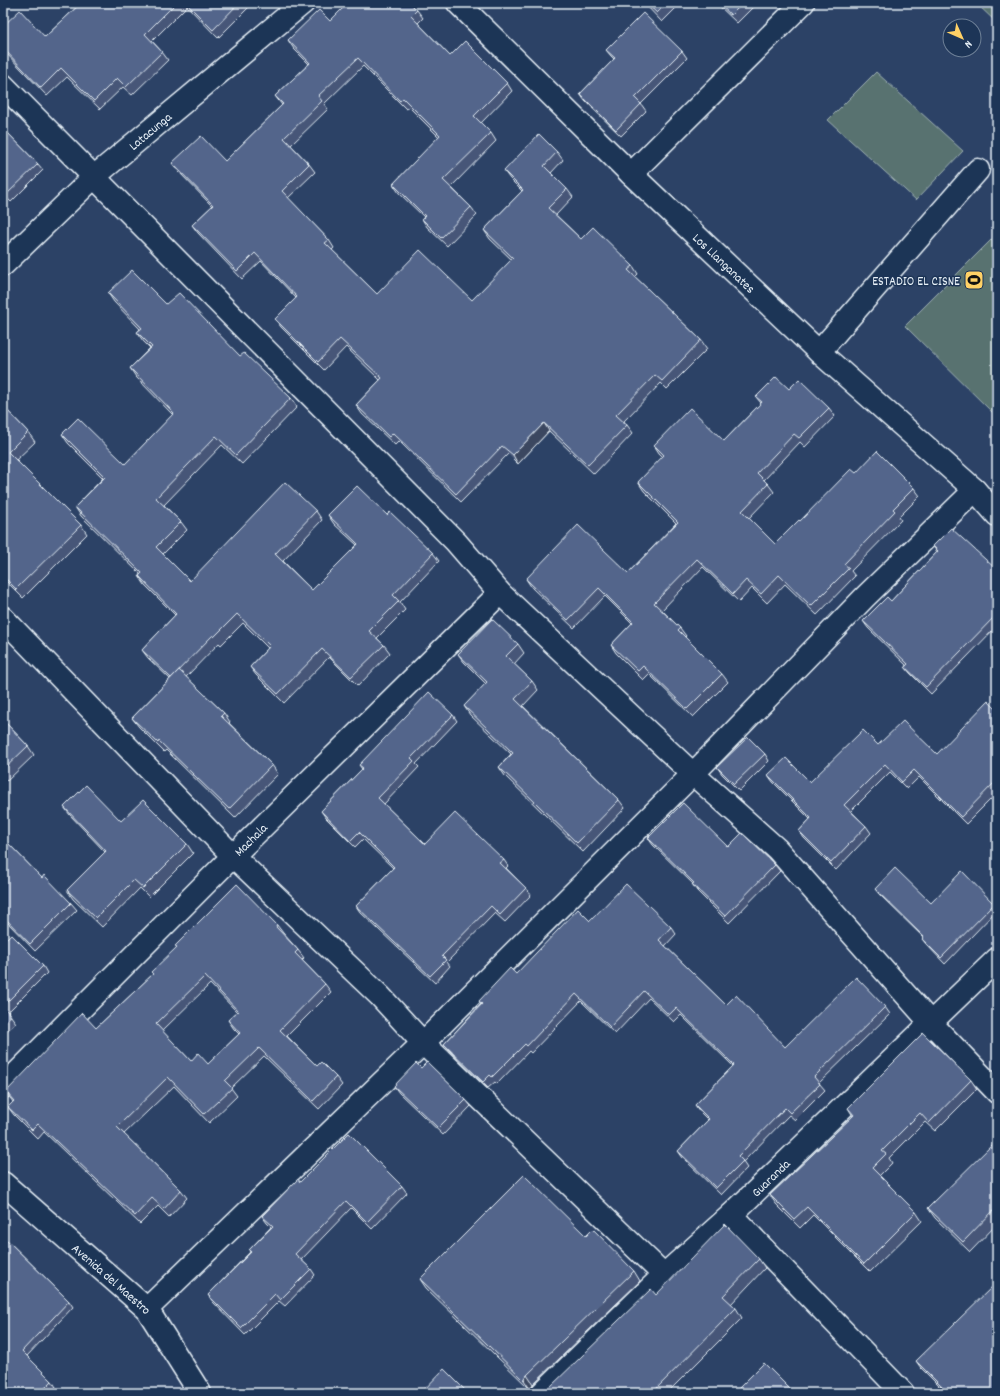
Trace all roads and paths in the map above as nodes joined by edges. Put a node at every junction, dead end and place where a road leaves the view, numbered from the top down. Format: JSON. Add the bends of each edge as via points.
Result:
{"nodes":[{"id":1,"x":303,"y":3,"type":"edge"},
{"id":2,"x":458,"y":3,"type":"edge"},
{"id":3,"x":803,"y":3,"type":"edge"},
{"id":4,"x":3,"y":84,"type":"edge"},
{"id":5,"x":978,"y":170,"type":"dead end"},
{"id":6,"x":632,"y":174,"type":"junction"},
{"id":7,"x":95,"y":176,"type":"junction"},
{"id":8,"x":3,"y":265,"type":"edge"},
{"id":9,"x":819,"y":352,"type":"junction"},
{"id":10,"x":975,"y":490,"type":"junction"},
{"id":11,"x":997,"y":514,"type":"edge"},
{"id":12,"x":500,"y":593,"type":"junction"},
{"id":13,"x":3,"y":618,"type":"edge"},
{"id":14,"x":692,"y":774,"type":"junction"},
{"id":15,"x":233,"y":856,"type":"junction"},
{"id":16,"x":997,"y":959,"type":"edge"},
{"id":17,"x":930,"y":1022,"type":"junction"},
{"id":18,"x":422,"y":1043,"type":"junction"},
{"id":19,"x":3,"y":1087,"type":"edge"},
{"id":20,"x":997,"y":1092,"type":"edge"},
{"id":21,"x":3,"y":1183,"type":"edge"},
{"id":22,"x":731,"y":1215,"type":"junction"},
{"id":23,"x":664,"y":1275,"type":"junction"},
{"id":24,"x":147,"y":1309,"type":"junction"},
{"id":25,"x":200,"y":1393,"type":"edge"},
{"id":26,"x":542,"y":1393,"type":"edge"},
{"id":27,"x":903,"y":1393,"type":"edge"}],
"edges":[{"from":1,"to":7,"type":"street","name":"Latacunga"},
{"from":2,"to":6,"type":"street","name":"Los Llanganates"},
{"from":3,"to":6,"type":"street"},
{"from":4,"to":7,"type":"street"},
{"from":5,"to":9,"type":"street"},
{"from":6,"to":9,"type":"street","name":"Los Llanganates"},
{"from":7,"to":8,"type":"street","name":"Latacunga"},
{"from":7,"to":12,"type":"street","via":[[456,542]]},
{"from":9,"to":10,"type":"street","name":"Los Llanganates"},
{"from":10,"to":11,"type":"street","name":"Los Llanganates"},
{"from":10,"to":14,"type":"street","via":[[864,597]]},
{"from":12,"to":14,"type":"street"},
{"from":12,"to":15,"type":"street","name":"Machala"},
{"from":13,"to":15,"type":"street"},
{"from":14,"to":17,"type":"street","via":[[777,849]]},
{"from":14,"to":18,"type":"street"},
{"from":15,"to":18,"type":"street","via":[[380,996]]},
{"from":15,"to":19,"type":"street","name":"Machala"},
{"from":16,"to":17,"type":"street","name":"Guaranda"},
{"from":17,"to":20,"type":"street"},
{"from":17,"to":22,"type":"street","name":"Guaranda"},
{"from":18,"to":23,"type":"street"},
{"from":18,"to":24,"type":"street"},
{"from":21,"to":24,"type":"street","name":"Avenida del Maestro"},
{"from":22,"to":23,"type":"street","name":"Guaranda"},
{"from":22,"to":27,"type":"street"},
{"from":23,"to":26,"type":"street","name":"Guaranda"},
{"from":24,"to":25,"type":"street","name":"Avenida del Maestro"}]}
